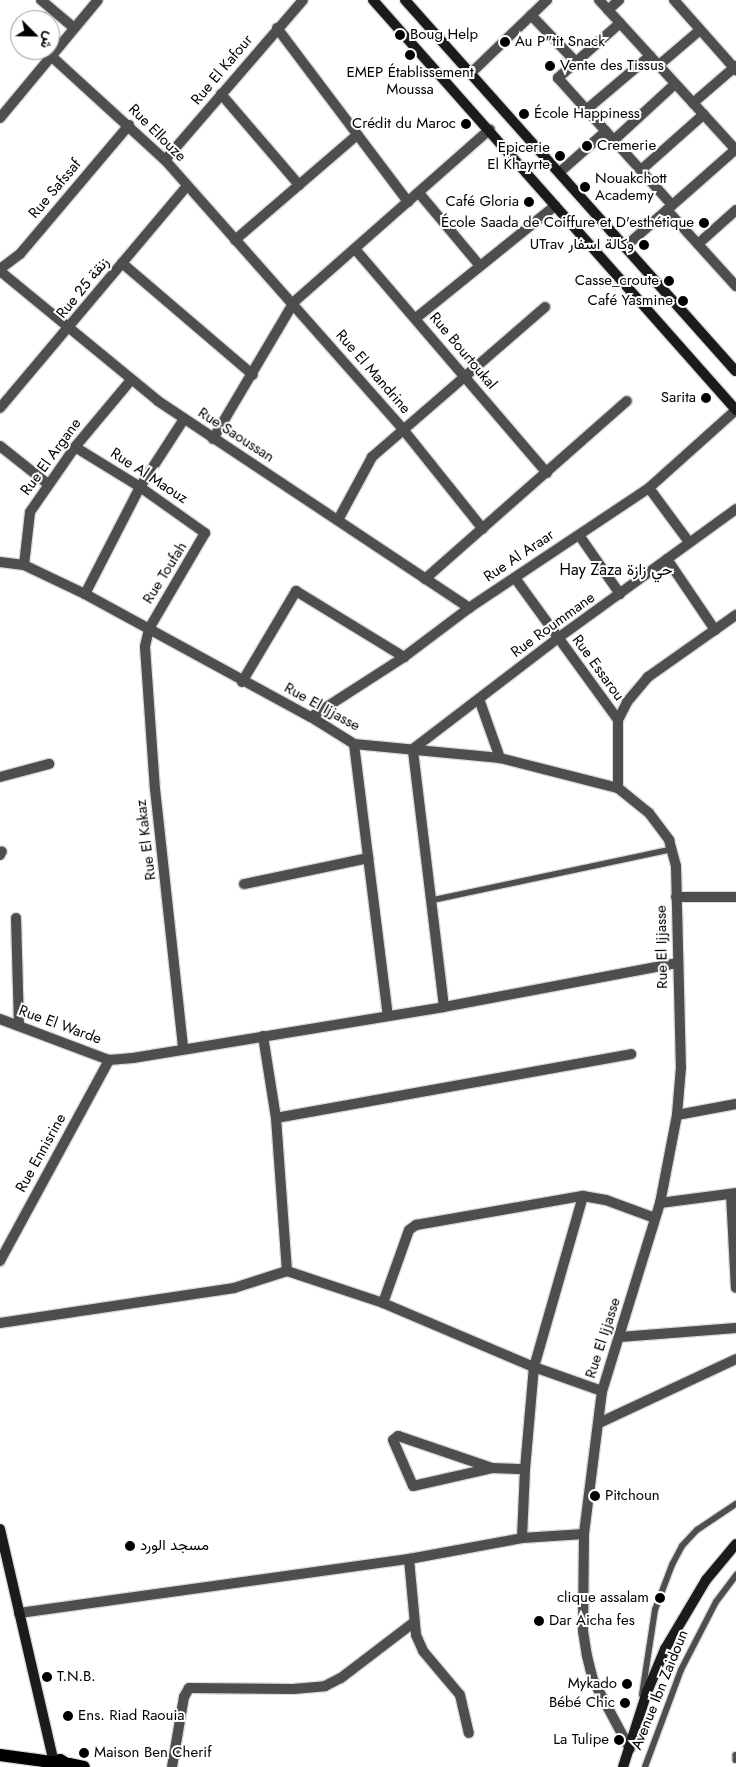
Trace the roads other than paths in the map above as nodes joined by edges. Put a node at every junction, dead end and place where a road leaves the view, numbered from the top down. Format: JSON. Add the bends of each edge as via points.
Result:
{"nodes":[{"id":1,"x":41,"y":0,"type":"edge"},
{"id":2,"x":98,"y":0,"type":"edge"},
{"id":3,"x":304,"y":0,"type":"edge"},
{"id":4,"x":374,"y":0,"type":"edge"},
{"id":5,"x":405,"y":0,"type":"edge"},
{"id":6,"x":547,"y":0,"type":"edge"},
{"id":7,"x":599,"y":0,"type":"edge"},
{"id":8,"x":619,"y":0,"type":"edge"},
{"id":9,"x":674,"y":0,"type":"edge"},
{"id":10,"x":608,"y":10,"type":"junction"},
{"id":11,"x":531,"y":15,"type":"junction"},
{"id":12,"x":620,"y":23,"type":"junction"},
{"id":13,"x":73,"y":27,"type":"junction"},
{"id":14,"x":277,"y":28,"type":"junction"},
{"id":15,"x":700,"y":30,"type":"junction"},
{"id":16,"x":60,"y":43,"type":"edge"},
{"id":17,"x":650,"y":56,"type":"junction"},
{"id":18,"x":47,"y":60,"type":"edge"},
{"id":19,"x":55,"y":60,"type":"edge"},
{"id":20,"x":575,"y":61,"type":"junction"},
{"id":21,"x":659,"y":65,"type":"junction"},
{"id":22,"x":735,"y":68,"type":"edge"},
{"id":23,"x":470,"y":74,"type":"junction"},
{"id":24,"x":675,"y":84,"type":"junction"},
{"id":25,"x":222,"y":94,"type":"junction"},
{"id":26,"x":693,"y":103,"type":"junction"},
{"id":27,"x":586,"y":110,"type":"junction"},
{"id":28,"x":704,"y":114,"type":"junction"},
{"id":29,"x":0,"y":118,"type":"edge"},
{"id":30,"x":129,"y":124,"type":"junction"},
{"id":31,"x":490,"y":129,"type":"junction"},
{"id":32,"x":606,"y":131,"type":"junction"},
{"id":33,"x":357,"y":135,"type":"junction"},
{"id":34,"x":614,"y":140,"type":"junction"},
{"id":35,"x":736,"y":149,"type":"edge"},
{"id":36,"x":165,"y":160,"type":"junction"},
{"id":37,"x":641,"y":170,"type":"junction"},
{"id":38,"x":561,"y":172,"type":"junction"},
{"id":39,"x":299,"y":185,"type":"junction"},
{"id":40,"x":187,"y":186,"type":"junction"},
{"id":41,"x":419,"y":193,"type":"junction"},
{"id":42,"x":408,"y":202,"type":"junction"},
{"id":43,"x":555,"y":206,"type":"junction"},
{"id":44,"x":670,"y":207,"type":"junction"},
{"id":45,"x":736,"y":210,"type":"edge"},
{"id":46,"x":235,"y":240,"type":"junction"},
{"id":47,"x":698,"y":244,"type":"junction"},
{"id":48,"x":626,"y":246,"type":"junction"},
{"id":49,"x":355,"y":249,"type":"junction"},
{"id":50,"x":122,"y":263,"type":"junction"},
{"id":51,"x":480,"y":266,"type":"junction"},
{"id":52,"x":0,"y":270,"type":"edge"},
{"id":53,"x":736,"y":286,"type":"edge"},
{"id":54,"x":294,"y":302,"type":"junction"},
{"id":55,"x":545,"y":307,"type":"dead end"},
{"id":56,"x":416,"y":318,"type":"junction"},
{"id":57,"x":70,"y":327,"type":"junction"},
{"id":58,"x":736,"y":371,"type":"edge"},
{"id":59,"x":253,"y":375,"type":"junction"},
{"id":60,"x":464,"y":375,"type":"junction"},
{"id":61,"x":132,"y":380,"type":"junction"},
{"id":62,"x":628,"y":401,"type":"dead end"},
{"id":63,"x":0,"y":408,"type":"edge"},
{"id":64,"x":736,"y":410,"type":"edge"},
{"id":65,"x":184,"y":419,"type":"junction"},
{"id":66,"x":402,"y":428,"type":"junction"},
{"id":67,"x":213,"y":439,"type":"junction"},
{"id":68,"x":0,"y":446,"type":"edge"},
{"id":69,"x":75,"y":447,"type":"junction"},
{"id":70,"x":547,"y":473,"type":"junction"},
{"id":71,"x":48,"y":484,"type":"junction"},
{"id":72,"x":140,"y":487,"type":"junction"},
{"id":73,"x":648,"y":488,"type":"junction"},
{"id":74,"x":736,"y":509,"type":"edge"},
{"id":75,"x":338,"y":520,"type":"junction"},
{"id":76,"x":483,"y":529,"type":"junction"},
{"id":77,"x":206,"y":533,"type":"joint"},
{"id":78,"x":578,"y":535,"type":"junction"},
{"id":79,"x":689,"y":542,"type":"junction"},
{"id":80,"x":667,"y":559,"type":"junction"},
{"id":81,"x":0,"y":562,"type":"edge"},
{"id":82,"x":24,"y":565,"type":"junction"},
{"id":83,"x":515,"y":578,"type":"junction"},
{"id":84,"x":425,"y":579,"type":"junction"},
{"id":85,"x":85,"y":594,"type":"junction"},
{"id":86,"x":620,"y":594,"type":"junction"},
{"id":87,"x":469,"y":608,"type":"junction"},
{"id":88,"x":736,"y":615,"type":"edge"},
{"id":89,"x":149,"y":629,"type":"junction"},
{"id":90,"x":715,"y":630,"type":"junction"},
{"id":91,"x":558,"y":638,"type":"junction"},
{"id":92,"x":404,"y":657,"type":"junction"},
{"id":93,"x":242,"y":682,"type":"junction"},
{"id":94,"x":479,"y":699,"type":"junction"},
{"id":95,"x":311,"y":717,"type":"junction"},
{"id":96,"x":618,"y":720,"type":"junction"},
{"id":97,"x":354,"y":744,"type":"junction"},
{"id":98,"x":413,"y":749,"type":"junction"},
{"id":99,"x":500,"y":758,"type":"junction"},
{"id":100,"x":48,"y":764,"type":"dead end"},
{"id":101,"x":0,"y":778,"type":"edge"},
{"id":102,"x":618,"y":788,"type":"junction"},
{"id":103,"x":672,"y":848,"type":"junction"},
{"id":104,"x":368,"y":858,"type":"junction"},
{"id":105,"x":244,"y":884,"type":"dead end"},
{"id":106,"x":736,"y":896,"type":"edge"},
{"id":107,"x":676,"y":897,"type":"junction"},
{"id":108,"x":432,"y":900,"type":"junction"},
{"id":109,"x":16,"y":918,"type":"dead end"},
{"id":110,"x":677,"y":964,"type":"junction"},
{"id":111,"x":444,"y":1008,"type":"junction"},
{"id":112,"x":388,"y":1016,"type":"junction"},
{"id":113,"x":0,"y":1018,"type":"edge"},
{"id":114,"x":19,"y":1026,"type":"junction"},
{"id":115,"x":264,"y":1036,"type":"junction"},
{"id":116,"x":183,"y":1048,"type":"junction"},
{"id":117,"x":632,"y":1054,"type":"dead end"},
{"id":118,"x":110,"y":1060,"type":"junction"},
{"id":119,"x":736,"y":1104,"type":"edge"},
{"id":120,"x":677,"y":1115,"type":"junction"},
{"id":121,"x":276,"y":1118,"type":"junction"},
{"id":122,"x":733,"y":1194,"type":"edge"},
{"id":123,"x":584,"y":1196,"type":"junction"},
{"id":124,"x":660,"y":1203,"type":"junction"},
{"id":125,"x":655,"y":1218,"type":"junction"},
{"id":126,"x":0,"y":1261,"type":"edge"},
{"id":127,"x":287,"y":1271,"type":"junction"},
{"id":128,"x":736,"y":1288,"type":"edge"},
{"id":129,"x":382,"y":1303,"type":"junction"},
{"id":130,"x":0,"y":1323,"type":"edge"},
{"id":131,"x":736,"y":1328,"type":"edge"},
{"id":132,"x":620,"y":1337,"type":"junction"},
{"id":133,"x":736,"y":1359,"type":"edge"},
{"id":134,"x":534,"y":1367,"type":"junction"},
{"id":135,"x":602,"y":1391,"type":"junction"},
{"id":136,"x":599,"y":1423,"type":"junction"},
{"id":137,"x":492,"y":1468,"type":"junction"},
{"id":138,"x":525,"y":1469,"type":"junction"},
{"id":139,"x":736,"y":1504,"type":"edge"},
{"id":140,"x":0,"y":1529,"type":"edge"},
{"id":141,"x":584,"y":1534,"type":"junction"},
{"id":142,"x":522,"y":1538,"type":"junction"},
{"id":143,"x":736,"y":1544,"type":"edge"},
{"id":144,"x":409,"y":1558,"type":"junction"},
{"id":145,"x":736,"y":1575,"type":"edge"},
{"id":146,"x":18,"y":1613,"type":"junction"},
{"id":147,"x":413,"y":1624,"type":"junction"},
{"id":148,"x":638,"y":1719,"type":"junction"},
{"id":149,"x":469,"y":1733,"type":"dead end"},
{"id":150,"x":630,"y":1749,"type":"junction"},
{"id":151,"x":0,"y":1754,"type":"edge"},
{"id":152,"x":736,"y":1755,"type":"edge"},
{"id":153,"x":736,"y":1760,"type":"edge"},
{"id":154,"x":51,"y":1764,"type":"edge"},
{"id":155,"x":70,"y":1766,"type":"edge"},
{"id":156,"x":624,"y":1766,"type":"edge"},
{"id":157,"x":84,"y":1767,"type":"edge"},
{"id":158,"x":172,"y":1767,"type":"edge"},
{"id":159,"x":646,"y":1767,"type":"edge"}],
"edges":[{"from":1,"to":13,"type":"street"},
{"from":2,"to":13,"type":"street"},
{"from":3,"to":14,"type":"street","name":"Rue El Kafour"},
{"from":4,"to":31,"type":"main road"},
{"from":5,"to":23,"type":"main road"},
{"from":6,"to":11,"type":"street"},
{"from":7,"to":10,"type":"street"},
{"from":8,"to":10,"type":"street"},
{"from":9,"to":15,"type":"street"},
{"from":10,"to":12,"type":"street"},
{"from":11,"to":20,"type":"street"},
{"from":11,"to":23,"type":"street"},
{"from":12,"to":17,"type":"street"},
{"from":12,"to":20,"type":"street"},
{"from":13,"to":16,"type":"street"},
{"from":14,"to":25,"type":"street","name":"Rue El Kafour"},
{"from":14,"to":33,"type":"street"},
{"from":15,"to":21,"type":"street"},
{"from":15,"to":22,"type":"street"},
{"from":17,"to":21,"type":"street"},
{"from":17,"to":27,"type":"street"},
{"from":18,"to":29,"type":"street"},
{"from":19,"to":30,"type":"street","name":"Rue Ellouze"},
{"from":20,"to":27,"type":"street","via":[[558,78]]},
{"from":21,"to":24,"type":"street"},
{"from":22,"to":26,"type":"street"},
{"from":23,"to":38,"type":"main road"},
{"from":24,"to":26,"type":"street"},
{"from":24,"to":34,"type":"street"},
{"from":25,"to":36,"type":"street","name":"Rue El Kafour"},
{"from":25,"to":39,"type":"street"},
{"from":26,"to":28,"type":"street"},
{"from":27,"to":32,"type":"street"},
{"from":28,"to":35,"type":"street"},
{"from":28,"to":37,"type":"street"},
{"from":30,"to":36,"type":"street","name":"Rue Ellouze"},
{"from":30,"to":52,"type":"street","name":"Rue Safssaf","via":[[20,254]]},
{"from":31,"to":41,"type":"street"},
{"from":31,"to":43,"type":"main road"},
{"from":32,"to":34,"type":"street"},
{"from":32,"to":38,"type":"street"},
{"from":33,"to":39,"type":"street"},
{"from":33,"to":42,"type":"street"},
{"from":34,"to":37,"type":"street"},
{"from":35,"to":44,"type":"street"},
{"from":36,"to":40,"type":"street","name":"Rue Ellouze"},
{"from":37,"to":44,"type":"street"},
{"from":38,"to":48,"type":"main road"},
{"from":39,"to":46,"type":"street"},
{"from":40,"to":46,"type":"street","name":"Rue Ellouze"},
{"from":40,"to":50,"type":"street","name":"Rue 25 زنقة"},
{"from":41,"to":42,"type":"street"},
{"from":41,"to":51,"type":"street"},
{"from":42,"to":49,"type":"street"},
{"from":43,"to":51,"type":"street"},
{"from":43,"to":64,"type":"main road"},
{"from":44,"to":47,"type":"street"},
{"from":44,"to":48,"type":"street"},
{"from":45,"to":47,"type":"street"},
{"from":46,"to":54,"type":"street","name":"Rue El Mandrine"},
{"from":47,"to":53,"type":"street"},
{"from":48,"to":58,"type":"main road"},
{"from":49,"to":54,"type":"street"},
{"from":49,"to":56,"type":"street","name":"Rue Bourtoukal"},
{"from":50,"to":57,"type":"street","name":"Rue 25 زنقة"},
{"from":50,"to":59,"type":"street"},
{"from":51,"to":56,"type":"street"},
{"from":52,"to":57,"type":"street","name":"Rue Saoussan"},
{"from":54,"to":59,"type":"street"},
{"from":54,"to":66,"type":"street","name":"Rue El Mandrine"},
{"from":55,"to":60,"type":"street"},
{"from":56,"to":60,"type":"street","name":"Rue Bourtoukal"},
{"from":57,"to":61,"type":"street","name":"Rue Saoussan"},
{"from":57,"to":63,"type":"street","name":"Rue 25 زنقة"},
{"from":59,"to":67,"type":"street"},
{"from":60,"to":66,"type":"street"},
{"from":60,"to":70,"type":"street","name":"Rue Bourtoukal"},
{"from":61,"to":65,"type":"street","name":"Rue Saoussan"},
{"from":61,"to":69,"type":"street","name":"Rue El Argane"},
{"from":62,"to":70,"type":"street"},
{"from":64,"to":73,"type":"street","name":"Rue Al Araar"},
{"from":65,"to":67,"type":"street","name":"Rue Saoussan"},
{"from":65,"to":72,"type":"street"},
{"from":66,"to":75,"type":"street","via":[[367,463]]},
{"from":66,"to":76,"type":"street","name":"Rue El Mandrine"},
{"from":67,"to":75,"type":"street","name":"Rue Saoussan"},
{"from":68,"to":71,"type":"street"},
{"from":69,"to":71,"type":"street","name":"Rue El Argane"},
{"from":69,"to":72,"type":"street","name":"Rue Al Maouz"},
{"from":70,"to":76,"type":"street"},
{"from":71,"to":82,"type":"street","name":"Rue El Argane","via":[[30,512]]},
{"from":72,"to":77,"type":"street","name":"Rue Al Maouz"},
{"from":72,"to":85,"type":"street"},
{"from":73,"to":78,"type":"street","name":"Rue Al Araar"},
{"from":73,"to":79,"type":"street"},
{"from":74,"to":79,"type":"street","name":"Rue Roummane"},
{"from":75,"to":84,"type":"street","name":"Rue Saoussan"},
{"from":76,"to":84,"type":"street"},
{"from":77,"to":89,"type":"street","name":"Rue Toufah"},
{"from":78,"to":83,"type":"street","name":"Rue Al Araar"},
{"from":78,"to":86,"type":"street"},
{"from":79,"to":80,"type":"street","name":"Rue Roummane"},
{"from":80,"to":86,"type":"street","name":"Rue Roummane"},
{"from":80,"to":90,"type":"street"},
{"from":81,"to":82,"type":"street","name":"Rue El Ijjasse"},
{"from":82,"to":85,"type":"street","name":"Rue El Ijjasse"},
{"from":83,"to":87,"type":"street","name":"Rue Al Araar"},
{"from":83,"to":91,"type":"street","name":"Rue Essarou"},
{"from":84,"to":87,"type":"street","name":"Rue Saoussan"},
{"from":85,"to":89,"type":"street","name":"Rue El Ijjasse"},
{"from":86,"to":91,"type":"street","name":"Rue Roummane"},
{"from":87,"to":92,"type":"street","name":"Rue Al Araar"},
{"from":88,"to":90,"type":"street"},
{"from":89,"to":93,"type":"street","name":"Rue El Ijjasse"},
{"from":89,"to":116,"type":"street","name":"Rue El Kakaz","via":[[145,647],[155,789]]},
{"from":90,"to":96,"type":"street","via":[[648,677],[627,702]]},
{"from":91,"to":94,"type":"street","name":"Rue Roummane"},
{"from":91,"to":96,"type":"street","name":"Rue Essarou"},
{"from":92,"to":93,"type":"street","via":[[296,591]]},
{"from":92,"to":95,"type":"street","name":"Rue Al Araar"},
{"from":93,"to":95,"type":"street","name":"Rue El Ijjasse"},
{"from":94,"to":98,"type":"street","name":"Rue Roummane"},
{"from":94,"to":99,"type":"street"},
{"from":95,"to":97,"type":"street","name":"Rue El Ijjasse"},
{"from":96,"to":102,"type":"street","name":"Rue Essarou"},
{"from":97,"to":98,"type":"street","name":"Rue El Ijjasse"},
{"from":97,"to":104,"type":"street"},
{"from":98,"to":99,"type":"street","name":"Rue El Ijjasse"},
{"from":98,"to":108,"type":"street"},
{"from":99,"to":102,"type":"street","name":"Rue El Ijjasse"},
{"from":100,"to":101,"type":"street"},
{"from":102,"to":103,"type":"street","name":"Rue El Ijjasse","via":[[649,812]]},
{"from":103,"to":107,"type":"street","name":"Rue El Ijjasse","via":[[676,866]]},
{"from":103,"to":108,"type":"lane"},
{"from":104,"to":105,"type":"street"},
{"from":104,"to":112,"type":"street"},
{"from":106,"to":107,"type":"street"},
{"from":107,"to":110,"type":"street","name":"Rue El Ijjasse"},
{"from":108,"to":111,"type":"street"},
{"from":109,"to":114,"type":"street"},
{"from":110,"to":111,"type":"street"},
{"from":110,"to":120,"type":"street","name":"Rue El Ijjasse","via":[[681,1067]]},
{"from":111,"to":112,"type":"street"},
{"from":112,"to":115,"type":"street"},
{"from":113,"to":114,"type":"street","name":"Rue El Warde"},
{"from":114,"to":118,"type":"street","name":"Rue El Warde"},
{"from":115,"to":116,"type":"street"},
{"from":115,"to":121,"type":"street"},
{"from":116,"to":118,"type":"street"},
{"from":117,"to":121,"type":"street"},
{"from":118,"to":126,"type":"street","name":"Rue Ennisrine"},
{"from":119,"to":120,"type":"street"},
{"from":120,"to":124,"type":"street","name":"Rue El Ijjasse"},
{"from":121,"to":127,"type":"street"},
{"from":122,"to":124,"type":"street"},
{"from":122,"to":128,"type":"street"},
{"from":123,"to":125,"type":"street","via":[[606,1200]]},
{"from":123,"to":129,"type":"street","via":[[416,1225],[409,1230]]},
{"from":123,"to":134,"type":"street"},
{"from":124,"to":125,"type":"street","name":"Rue El Ijjasse"},
{"from":125,"to":132,"type":"street","name":"Rue El Ijjasse"},
{"from":127,"to":129,"type":"street"},
{"from":127,"to":130,"type":"street","via":[[234,1288]]},
{"from":129,"to":134,"type":"street"},
{"from":131,"to":132,"type":"street"},
{"from":132,"to":135,"type":"street","name":"Rue El Ijjasse"},
{"from":133,"to":136,"type":"street"},
{"from":134,"to":135,"type":"street"},
{"from":134,"to":138,"type":"street"},
{"from":135,"to":136,"type":"street","name":"Rue El Ijjasse"},
{"from":136,"to":141,"type":"street","name":"Rue El Ijjasse"},
{"from":137,"to":137,"type":"street","via":[[398,1436],[393,1440],[413,1486]]},
{"from":137,"to":138,"type":"street"},
{"from":138,"to":142,"type":"street"},
{"from":139,"to":148,"type":"lane","via":[[714,1516],[682,1546],[663,1585],[654,1610]]},
{"from":140,"to":146,"type":"main road"},
{"from":141,"to":142,"type":"street"},
{"from":141,"to":150,"type":"street","name":"Rue El Ijjasse","via":[[583,1631],[587,1656],[593,1680]]},
{"from":142,"to":144,"type":"street"},
{"from":143,"to":148,"type":"main road","name":"Avenue Ibn Zaidoun","via":[[706,1580],[678,1625],[656,1669]]},
{"from":144,"to":146,"type":"street"},
{"from":144,"to":147,"type":"street"},
{"from":145,"to":159,"type":"lane","name":"Avenue Ibn Zaidoun","via":[[716,1602],[681,1670]]},
{"from":146,"to":154,"type":"main road"},
{"from":147,"to":149,"type":"street","via":[[423,1651],[460,1695]]},
{"from":147,"to":158,"type":"street","via":[[341,1678],[325,1686],[293,1689],[189,1688],[184,1697]]},
{"from":148,"to":150,"type":"main road","name":"Avenue Ibn Zaidoun"},
{"from":150,"to":156,"type":"main road","name":"Avenue Ibn Zaidoun"},
{"from":151,"to":154,"type":"main road"},
{"from":152,"to":153,"type":"lane"},
{"from":154,"to":155,"type":"main road"},
{"from":155,"to":157,"type":"main road"}]}
